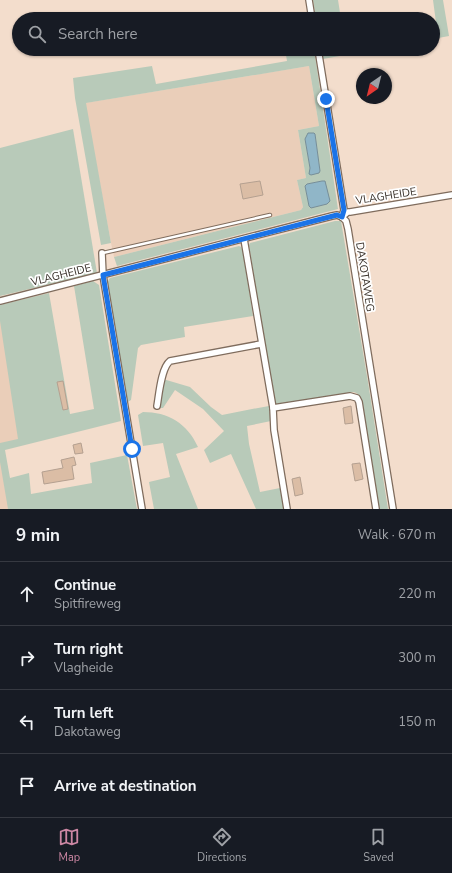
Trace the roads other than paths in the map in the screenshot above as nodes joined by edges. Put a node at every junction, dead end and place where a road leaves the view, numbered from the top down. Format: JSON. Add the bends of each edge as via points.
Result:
{"nodes":[{"id":1,"x":309,"y":0,"type":"edge"},
{"id":2,"x":311,"y":12,"type":"edge"},
{"id":3,"x":319,"y":56,"type":"edge"},
{"id":4,"x":452,"y":195,"type":"edge"},
{"id":5,"x":270,"y":214,"type":"dead end"},
{"id":6,"x":342,"y":217,"type":"junction"},
{"id":7,"x":244,"y":239,"type":"junction"},
{"id":8,"x":102,"y":253,"type":"joint"},
{"id":9,"x":103,"y":275,"type":"junction"},
{"id":10,"x":0,"y":301,"type":"edge"},
{"id":11,"x":261,"y":344,"type":"junction"},
{"id":12,"x":157,"y":406,"type":"dead end"},
{"id":13,"x":273,"y":408,"type":"junction"},
{"id":14,"x":142,"y":509,"type":"edge"},
{"id":15,"x":287,"y":509,"type":"edge"},
{"id":16,"x":376,"y":509,"type":"edge"},
{"id":17,"x":393,"y":509,"type":"edge"}],
"edges":[{"from":1,"to":2,"type":"street"},
{"from":3,"to":6,"type":"street","name":"DAKOTAWEG","via":[[344,210]]},
{"from":4,"to":6,"type":"street","name":"VLAGHEIDE","via":[[348,212]]},
{"from":5,"to":8,"type":"lane"},
{"from":6,"to":7,"type":"street","name":"VLAGHEIDE","via":[[337,215]]},
{"from":6,"to":17,"type":"street","name":"DAKOTAWEG","via":[[348,229]]},
{"from":7,"to":9,"type":"street","name":"VLAGHEIDE"},
{"from":7,"to":11,"type":"street"},
{"from":8,"to":9,"type":"street"},
{"from":9,"to":10,"type":"street","name":"VLAGHEIDE"},
{"from":9,"to":14,"type":"street"},
{"from":11,"to":12,"type":"street","via":[[170,361],[164,370]]},
{"from":11,"to":13,"type":"street"},
{"from":13,"to":15,"type":"street","via":[[274,430]]},
{"from":13,"to":16,"type":"street","via":[[350,396],[357,398]]}]}
